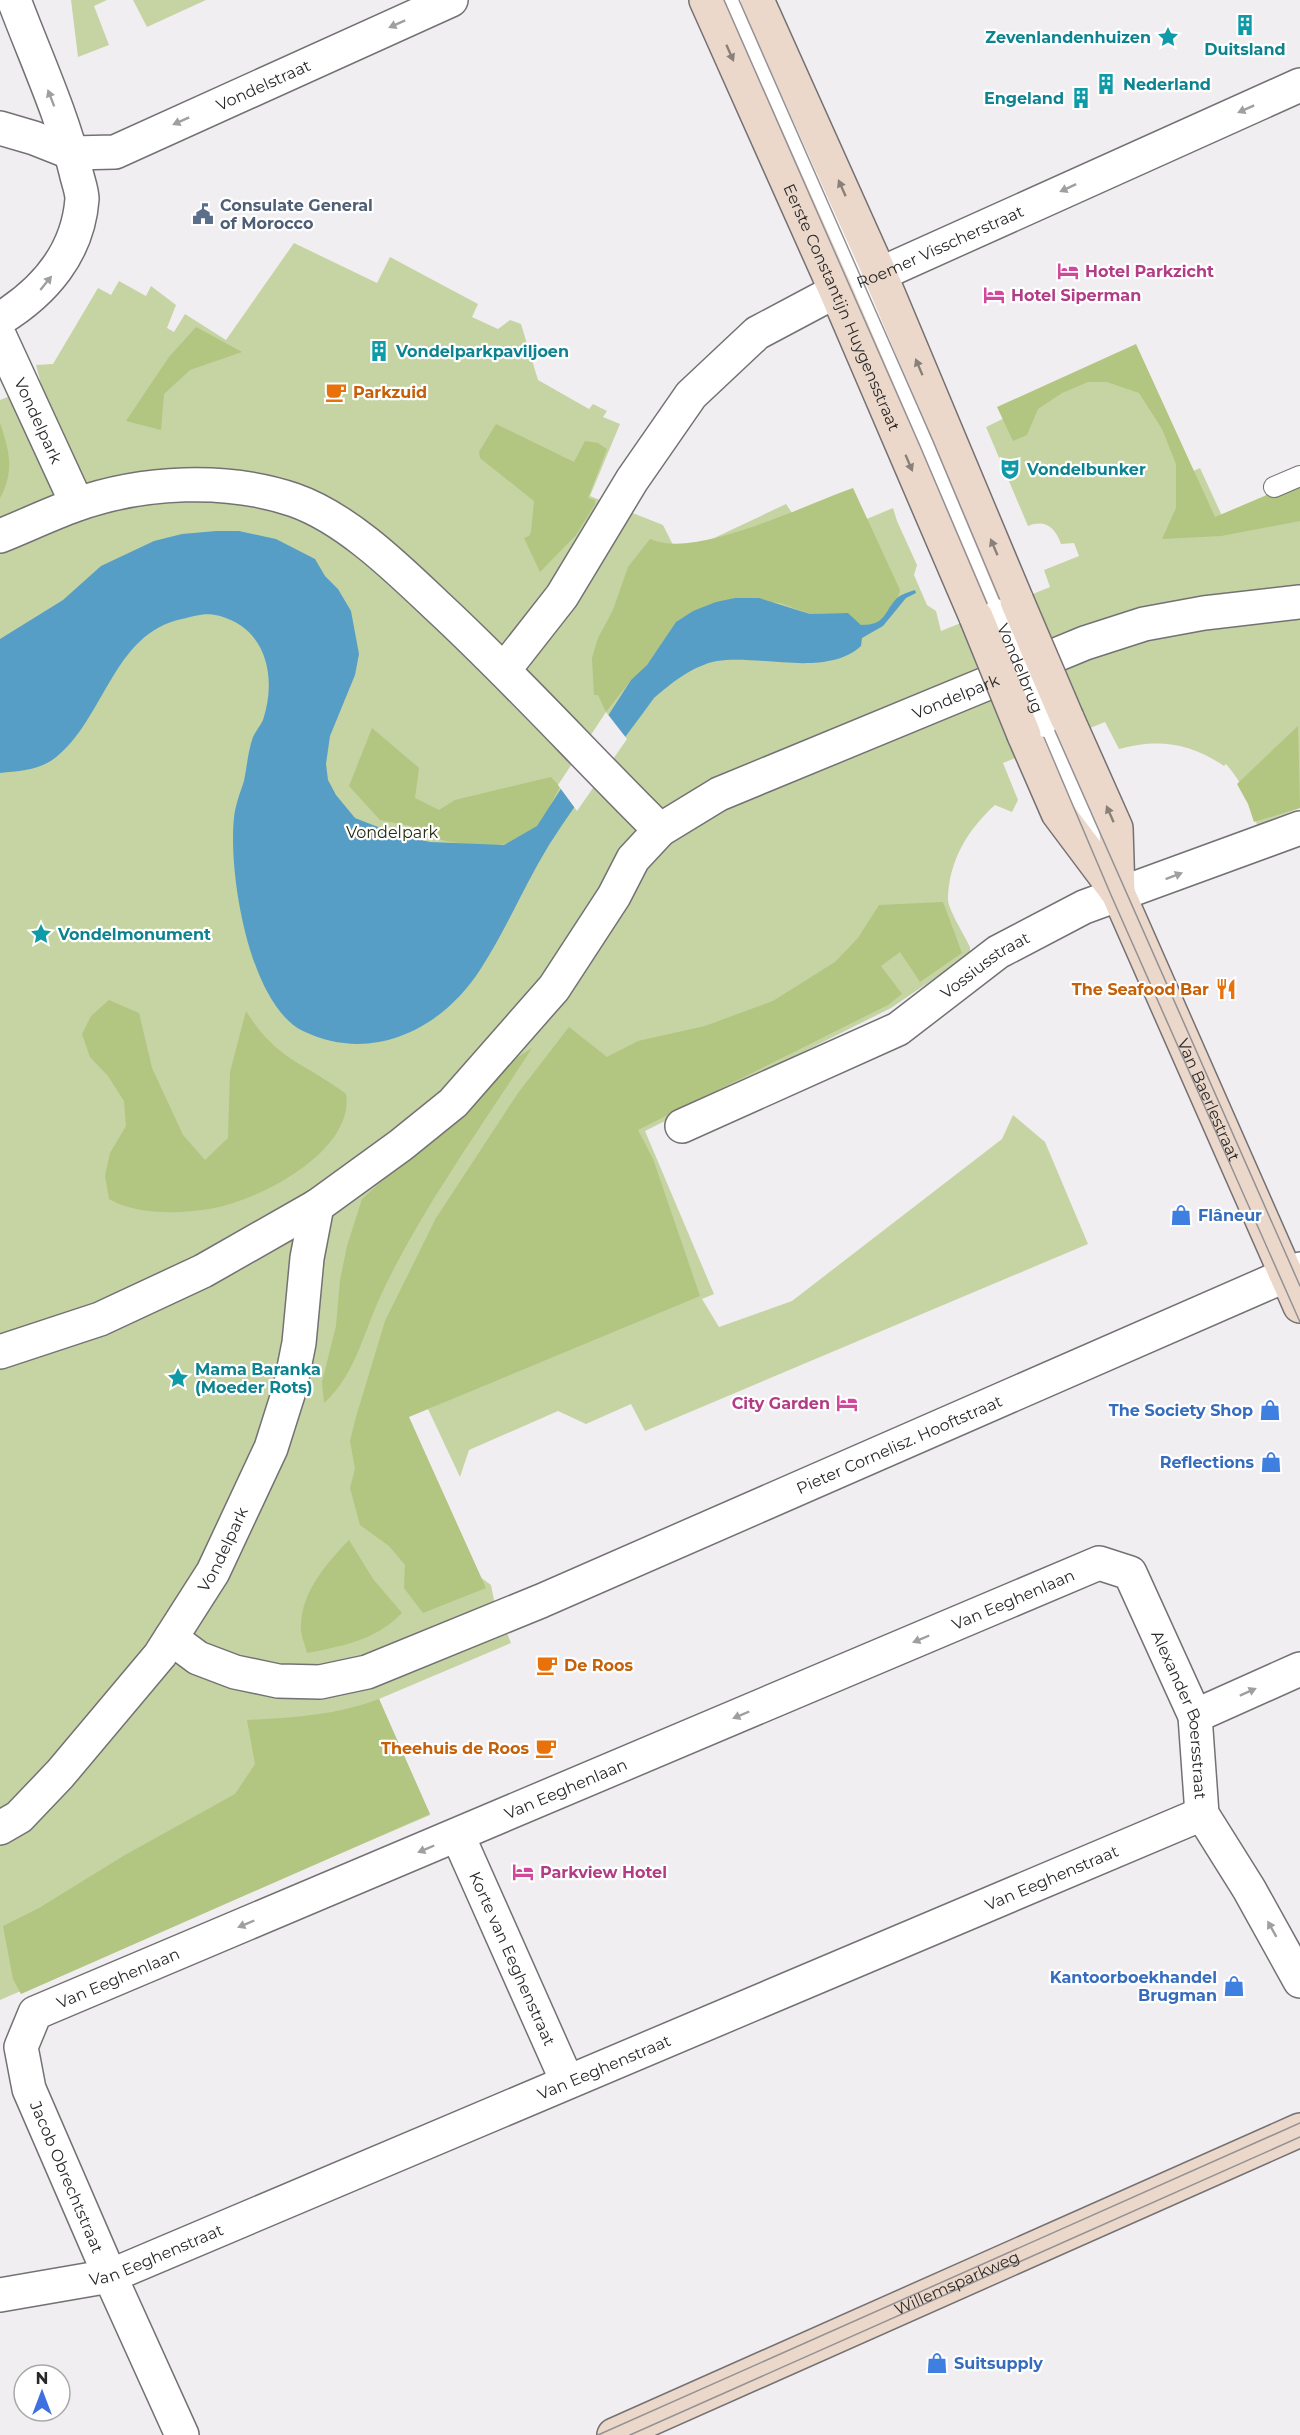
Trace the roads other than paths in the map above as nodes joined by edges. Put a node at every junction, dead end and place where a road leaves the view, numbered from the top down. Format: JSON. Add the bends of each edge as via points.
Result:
{"nodes":[{"id":1,"x":14,"y":0,"type":"edge"},
{"id":2,"x":451,"y":0,"type":"edge"},
{"id":3,"x":706,"y":0,"type":"edge"},
{"id":4,"x":731,"y":0,"type":"edge"},
{"id":5,"x":757,"y":0,"type":"edge"},
{"id":6,"x":1300,"y":85,"type":"edge"},
{"id":7,"x":0,"y":128,"type":"edge"},
{"id":8,"x":72,"y":153,"type":"junction"},
{"id":9,"x":858,"y":283,"type":"junction"},
{"id":10,"x":0,"y":319,"type":"edge"},
{"id":11,"x":0,"y":337,"type":"edge"},
{"id":12,"x":1300,"y":476,"type":"edge"},
{"id":13,"x":1274,"y":487,"type":"dead end"},
{"id":14,"x":77,"y":504,"type":"junction"},
{"id":15,"x":0,"y":536,"type":"edge"},
{"id":16,"x":1300,"y":602,"type":"edge"},
{"id":17,"x":996,"y":609,"type":"junction"},
{"id":18,"x":504,"y":670,"type":"junction"},
{"id":19,"x":1046,"y":727,"type":"junction"},
{"id":20,"x":1300,"y":828,"type":"edge"},
{"id":21,"x":660,"y":830,"type":"junction"},
{"id":22,"x":1118,"y":892,"type":"junction"},
{"id":23,"x":682,"y":1126,"type":"dead end"},
{"id":24,"x":317,"y":1206,"type":"junction"},
{"id":25,"x":1294,"y":1272,"type":"edge"},
{"id":26,"x":1300,"y":1306,"type":"edge"},
{"id":27,"x":0,"y":1352,"type":"edge"},
{"id":28,"x":1130,"y":1574,"type":"joint"},
{"id":29,"x":171,"y":1638,"type":"junction"},
{"id":30,"x":1300,"y":1669,"type":"edge"},
{"id":31,"x":1195,"y":1716,"type":"junction"},
{"id":32,"x":1202,"y":1815,"type":"junction"},
{"id":33,"x":0,"y":1828,"type":"edge"},
{"id":34,"x":458,"y":1836,"type":"junction"},
{"id":35,"x":1300,"y":1981,"type":"edge"},
{"id":36,"x":21,"y":2047,"type":"joint"},
{"id":37,"x":567,"y":2081,"type":"junction"},
{"id":38,"x":1300,"y":2130,"type":"edge"},
{"id":39,"x":110,"y":2276,"type":"junction"},
{"id":40,"x":0,"y":2295,"type":"edge"},
{"id":41,"x":182,"y":2435,"type":"edge"},
{"id":42,"x":614,"y":2435,"type":"edge"}],
"edges":[{"from":8,"to":1,"type":"street","one_way":true},
{"from":2,"to":8,"type":"street","name":"Vondelstraat","one_way":true,"via":[[115,152]]},
{"from":3,"to":9,"type":"street","name":"Eerste Constantijn Huygensstraat","one_way":true},
{"from":4,"to":9,"type":"lane","name":"Eerste Constantijn Huygensstraat"},
{"from":9,"to":5,"type":"street","name":"Eerste Constantijn Huygensstraat","one_way":true},
{"from":6,"to":9,"type":"street","name":"Roemer Visscherstraat","one_way":true},
{"from":7,"to":8,"type":"street","name":"Vondelstraat"},
{"from":10,"to":8,"type":"street","one_way":true,"via":[[41,290],[72,244],[82,197]]},
{"from":9,"to":17,"type":"street","name":"Eerste Constantijn Huygensstraat"},
{"from":17,"to":9,"type":"street","name":"Eerste Constantijn Huygensstraat","one_way":true},
{"from":9,"to":18,"type":"street","name":"Roemer Visscherstraat","via":[[757,333],[691,395],[632,480],[562,596]]},
{"from":11,"to":14,"type":"street","name":"Vondelpark"},
{"from":12,"to":13,"type":"lane"},
{"from":14,"to":15,"type":"street"},
{"from":14,"to":18,"type":"street","via":[[175,486],[233,487],[296,501],[375,550]]},
{"from":16,"to":21,"type":"street","name":"Vondelpark","via":[[1164,620],[1085,643],[719,794]]},
{"from":17,"to":19,"type":"street","name":"Vondelbrug","bridge":true},
{"from":17,"to":19,"type":"street","name":"Vondelbrug","bridge":true},
{"from":18,"to":21,"type":"street"},
{"from":19,"to":22,"type":"street","name":"Van Baerlestraat","via":[[1058,813]]},
{"from":22,"to":19,"type":"street","name":"Van Baerlestraat","one_way":true,"via":[[1116,828]]},
{"from":22,"to":20,"type":"street","name":"Vossiusstraat","one_way":true,"via":[[1154,883]]},
{"from":21,"to":24,"type":"street","name":"Vondelpark","via":[[633,859],[614,897],[554,987],[453,1103]]},
{"from":22,"to":23,"type":"street","name":"Vossiusstraat","via":[[998,952],[898,1029]]},
{"from":22,"to":25,"type":"street","name":"Van Baerlestraat"},
{"from":24,"to":27,"type":"street","name":"Vondelpark","via":[[203,1271],[100,1319]]},
{"from":24,"to":29,"type":"street","name":"Vondelpark","via":[[307,1258],[299,1342],[290,1388],[271,1448],[213,1572]]},
{"from":25,"to":26,"type":"street","name":"Van Baerlestraat"},
{"from":25,"to":29,"type":"street","name":"Pieter Cornelisz. Hooftstraat","via":[[498,1620],[367,1672],[320,1682],[278,1681],[235,1672],[198,1658]]},
{"from":28,"to":31,"type":"street","name":"Alexander Boersstraat"},
{"from":28,"to":34,"type":"street","name":"Van Eeghenlaan","one_way":true,"via":[[1099,1563]]},
{"from":29,"to":33,"type":"street","name":"Vondelpark","via":[[60,1774],[19,1817]]},
{"from":31,"to":30,"type":"street","one_way":true},
{"from":31,"to":32,"type":"street","name":"Alexander Boersstraat"},
{"from":35,"to":32,"type":"street","name":"Alexander Boersstraat","one_way":true},
{"from":32,"to":37,"type":"street","name":"Van Eeghenstraat"},
{"from":34,"to":36,"type":"street","name":"Van Eeghenlaan","one_way":true,"via":[[35,2013]]},
{"from":34,"to":37,"type":"street","name":"Korte van Eeghenstraat"},
{"from":36,"to":39,"type":"street","name":"Jacob Obrechtstraat","via":[[29,2089]]},
{"from":37,"to":39,"type":"street","name":"Van Eeghenstraat"},
{"from":38,"to":42,"type":"street","name":"Willemsparkweg"},
{"from":39,"to":40,"type":"street","name":"Van Eeghenstraat"},
{"from":39,"to":41,"type":"street","name":"Jacob Obrechtstraat"}]}
